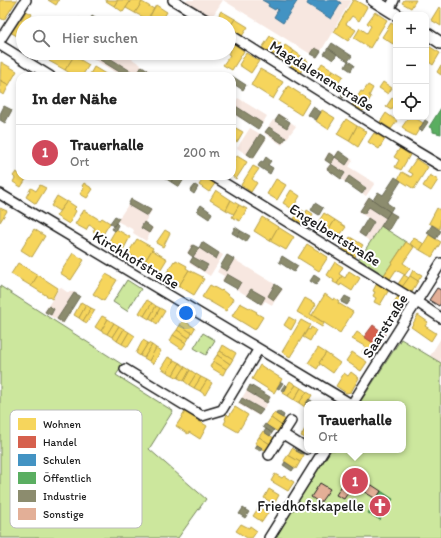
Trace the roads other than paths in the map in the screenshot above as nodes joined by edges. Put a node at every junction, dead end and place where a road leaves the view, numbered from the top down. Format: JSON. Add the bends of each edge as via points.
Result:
{"nodes":[{"id":1,"x":26,"y":0,"type":"edge"},
{"id":2,"x":173,"y":0,"type":"edge"},
{"id":3,"x":373,"y":0,"type":"edge"},
{"id":4,"x":394,"y":0,"type":"edge"},
{"id":5,"x":393,"y":12,"type":"edge"},
{"id":6,"x":199,"y":16,"type":"edge"},
{"id":7,"x":429,"y":36,"type":"edge"},
{"id":8,"x":236,"y":38,"type":"edge"},
{"id":9,"x":0,"y":40,"type":"edge"},
{"id":10,"x":441,"y":43,"type":"edge"},
{"id":11,"x":0,"y":45,"type":"edge"},
{"id":12,"x":16,"y":55,"type":"edge"},
{"id":13,"x":24,"y":60,"type":"edge"},
{"id":14,"x":44,"y":72,"type":"edge"},
{"id":15,"x":441,"y":166,"type":"edge"},
{"id":16,"x":219,"y":180,"type":"edge"},
{"id":17,"x":0,"y":194,"type":"edge"},
{"id":18,"x":441,"y":263,"type":"edge"},
{"id":19,"x":416,"y":302,"type":"junction"},
{"id":20,"x":441,"y":318,"type":"edge"},
{"id":21,"x":258,"y":350,"type":"junction"},
{"id":22,"x":125,"y":369,"type":"dead end"},
{"id":23,"x":346,"y":401,"type":"edge"},
{"id":24,"x":353,"y":401,"type":"edge"},
{"id":25,"x":291,"y":421,"type":"dead end"},
{"id":26,"x":283,"y":434,"type":"junction"},
{"id":27,"x":304,"y":447,"type":"edge"},
{"id":28,"x":321,"y":453,"type":"edge"},
{"id":29,"x":269,"y":455,"type":"dead end"},
{"id":30,"x":269,"y":538,"type":"edge"}],
"edges":[{"from":1,"to":9,"type":"street"},
{"from":2,"to":6,"type":"street"},
{"from":3,"to":5,"type":"street"},
{"from":4,"to":5,"type":"street"},
{"from":7,"to":10,"type":"street"},
{"from":8,"to":15,"type":"street","name":"Magdalenenstraße"},
{"from":11,"to":12,"type":"street"},
{"from":13,"to":14,"type":"street"},
{"from":16,"to":19,"type":"street","name":"Engelbertstraße"},
{"from":17,"to":21,"type":"street","name":"Kirchhofstraße"},
{"from":18,"to":19,"type":"street","name":"Saarstraße"},
{"from":19,"to":20,"type":"street","name":"Engelbertstraße"},
{"from":19,"to":24,"type":"street","name":"Saarstraße"},
{"from":21,"to":22,"type":"street","via":[[222,410],[202,416]]},
{"from":21,"to":23,"type":"street","name":"Kirchhofstraße"},
{"from":25,"to":26,"type":"street"},
{"from":26,"to":27,"type":"street"},
{"from":26,"to":29,"type":"street"},
{"from":28,"to":30,"type":"street"}]}
